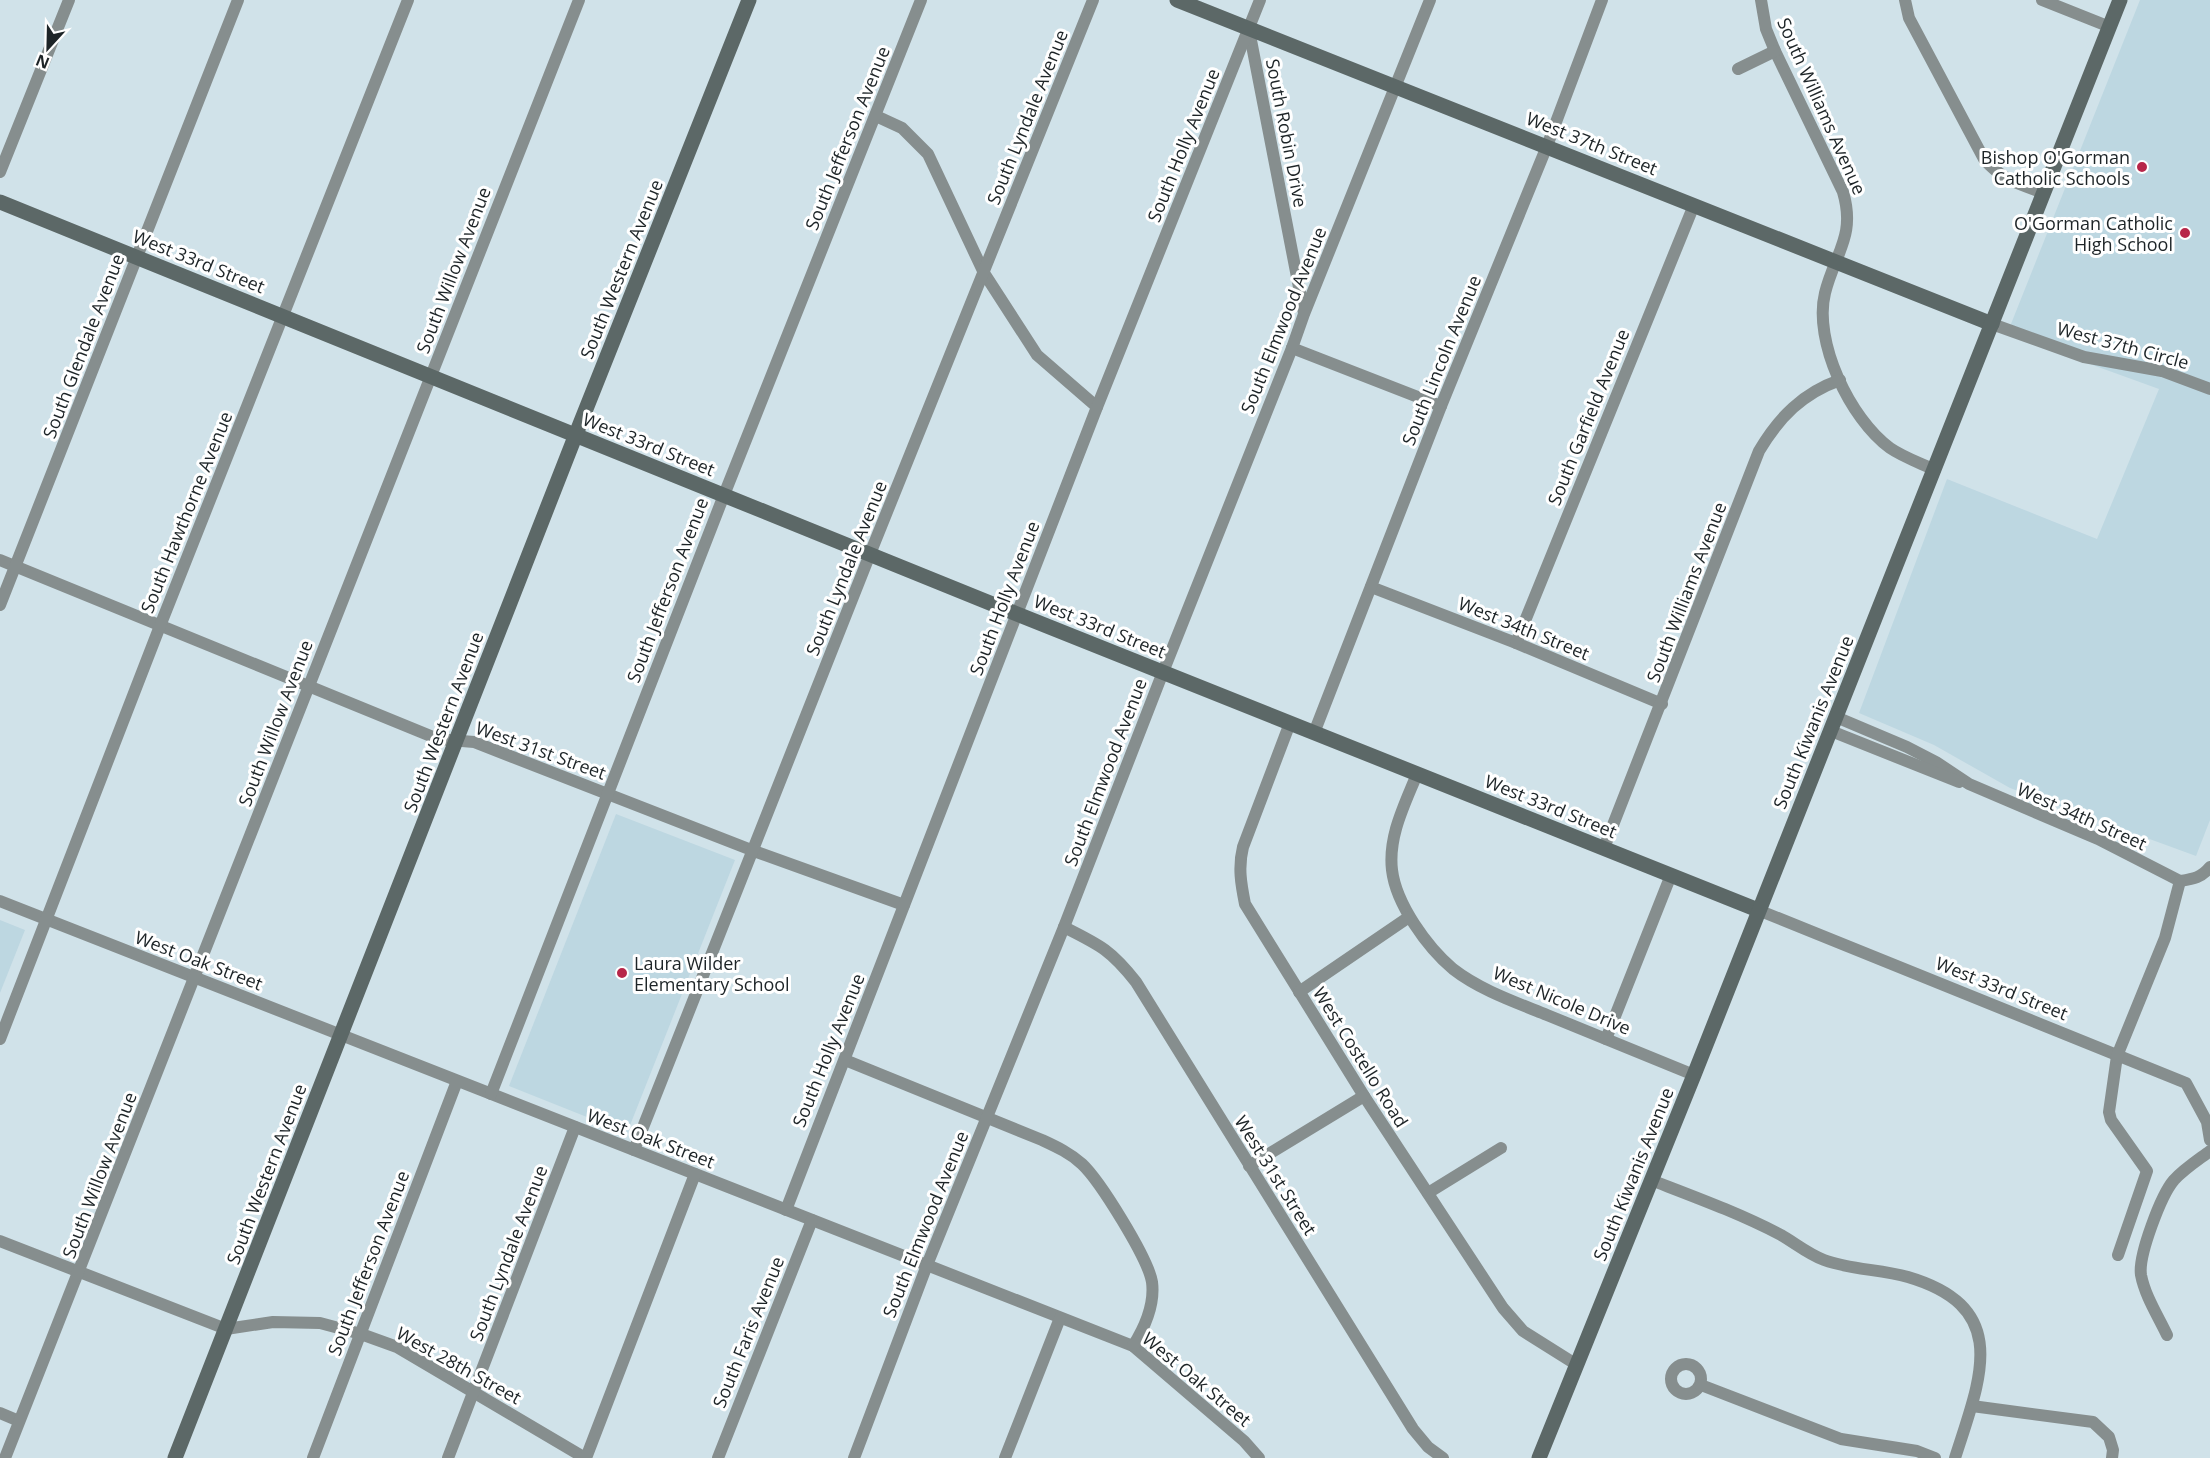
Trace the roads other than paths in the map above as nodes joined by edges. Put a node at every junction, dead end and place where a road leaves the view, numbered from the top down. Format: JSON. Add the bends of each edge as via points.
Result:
{"nodes":[{"id":1,"x":69,"y":0,"type":"edge"},
{"id":2,"x":238,"y":0,"type":"edge"},
{"id":3,"x":408,"y":0,"type":"edge"},
{"id":4,"x":579,"y":0,"type":"edge"},
{"id":5,"x":749,"y":0,"type":"edge"},
{"id":6,"x":921,"y":0,"type":"edge"},
{"id":7,"x":1093,"y":0,"type":"edge"},
{"id":8,"x":1177,"y":0,"type":"edge"},
{"id":9,"x":1260,"y":0,"type":"edge"},
{"id":10,"x":1430,"y":0,"type":"edge"},
{"id":11,"x":1602,"y":0,"type":"edge"},
{"id":12,"x":1761,"y":0,"type":"edge"},
{"id":13,"x":1905,"y":0,"type":"edge"},
{"id":14,"x":2042,"y":0,"type":"edge"},
{"id":15,"x":2120,"y":0,"type":"edge"},
{"id":16,"x":2109,"y":27,"type":"junction"},
{"id":17,"x":1249,"y":29,"type":"junction"},
{"id":18,"x":1775,"y":51,"type":"junction"},
{"id":19,"x":1738,"y":69,"type":"dead end"},
{"id":20,"x":1396,"y":88,"type":"junction"},
{"id":21,"x":876,"y":116,"type":"junction"},
{"id":22,"x":1547,"y":146,"type":"junction"},
{"id":23,"x":0,"y":172,"type":"edge"},
{"id":24,"x":2044,"y":193,"type":"junction"},
{"id":25,"x":0,"y":202,"type":"edge"},
{"id":26,"x":1694,"y":205,"type":"junction"},
{"id":27,"x":137,"y":257,"type":"junction"},
{"id":28,"x":1836,"y":261,"type":"junction"},
{"id":29,"x":984,"y":273,"type":"junction"},
{"id":30,"x":1304,"y":314,"type":"junction"},
{"id":31,"x":283,"y":316,"type":"junction"},
{"id":32,"x":1992,"y":324,"type":"junction"},
{"id":33,"x":1292,"y":348,"type":"junction"},
{"id":34,"x":431,"y":376,"type":"junction"},
{"id":35,"x":1840,"y":380,"type":"junction"},
{"id":36,"x":2210,"y":389,"type":"edge"},
{"id":37,"x":1441,"y":406,"type":"junction"},
{"id":38,"x":1097,"y":407,"type":"junction"},
{"id":39,"x":576,"y":435,"type":"junction"},
{"id":40,"x":1935,"y":470,"type":"junction"},
{"id":41,"x":723,"y":495,"type":"junction"},
{"id":42,"x":870,"y":554,"type":"junction"},
{"id":43,"x":0,"y":560,"type":"edge"},
{"id":44,"x":15,"y":566,"type":"junction"},
{"id":45,"x":1371,"y":587,"type":"junction"},
{"id":46,"x":0,"y":605,"type":"edge"},
{"id":47,"x":1017,"y":614,"type":"junction"},
{"id":48,"x":160,"y":626,"type":"junction"},
{"id":49,"x":1516,"y":643,"type":"junction"},
{"id":50,"x":1163,"y":672,"type":"junction"},
{"id":51,"x":308,"y":687,"type":"junction"},
{"id":52,"x":1662,"y":704,"type":"junction"},
{"id":53,"x":1290,"y":723,"type":"junction"},
{"id":54,"x":1834,"y":724,"type":"junction"},
{"id":55,"x":1314,"y":733,"type":"junction"},
{"id":56,"x":456,"y":740,"type":"junction"},
{"id":57,"x":1417,"y":774,"type":"junction"},
{"id":58,"x":608,"y":793,"type":"junction"},
{"id":59,"x":1604,"y":848,"type":"junction"},
{"id":60,"x":754,"y":851,"type":"junction"},
{"id":61,"x":2210,"y":867,"type":"edge"},
{"id":62,"x":1671,"y":874,"type":"junction"},
{"id":63,"x":2180,"y":881,"type":"junction"},
{"id":64,"x":0,"y":901,"type":"edge"},
{"id":65,"x":904,"y":905,"type":"junction"},
{"id":66,"x":1758,"y":910,"type":"junction"},
{"id":67,"x":1409,"y":917,"type":"junction"},
{"id":68,"x":48,"y":920,"type":"junction"},
{"id":69,"x":1064,"y":927,"type":"junction"},
{"id":70,"x":196,"y":978,"type":"junction"},
{"id":71,"x":1299,"y":992,"type":"junction"},
{"id":72,"x":342,"y":1035,"type":"junction"},
{"id":73,"x":0,"y":1039,"type":"edge"},
{"id":74,"x":1606,"y":1039,"type":"junction"},
{"id":75,"x":2117,"y":1056,"type":"junction"},
{"id":76,"x":845,"y":1060,"type":"junction"},
{"id":77,"x":1694,"y":1075,"type":"junction"},
{"id":78,"x":457,"y":1081,"type":"junction"},
{"id":79,"x":491,"y":1094,"type":"junction"},
{"id":80,"x":1364,"y":1096,"type":"junction"},
{"id":81,"x":986,"y":1118,"type":"junction"},
{"id":82,"x":575,"y":1127,"type":"junction"},
{"id":83,"x":2210,"y":1140,"type":"edge"},
{"id":84,"x":1501,"y":1148,"type":"dead end"},
{"id":85,"x":634,"y":1150,"type":"junction"},
{"id":86,"x":2210,"y":1151,"type":"edge"},
{"id":87,"x":1249,"y":1166,"type":"junction"},
{"id":88,"x":695,"y":1174,"type":"junction"},
{"id":89,"x":1651,"y":1180,"type":"junction"},
{"id":90,"x":1428,"y":1193,"type":"junction"},
{"id":91,"x":786,"y":1210,"type":"junction"},
{"id":92,"x":812,"y":1220,"type":"junction"},
{"id":93,"x":0,"y":1241,"type":"edge"},
{"id":94,"x":2118,"y":1255,"type":"dead end"},
{"id":95,"x":927,"y":1265,"type":"junction"},
{"id":96,"x":80,"y":1272,"type":"junction"},
{"id":97,"x":1060,"y":1318,"type":"junction"},
{"id":98,"x":226,"y":1329,"type":"junction"},
{"id":99,"x":361,"y":1334,"type":"junction"},
{"id":100,"x":2167,"y":1335,"type":"dead end"},
{"id":101,"x":1133,"y":1346,"type":"junction"},
{"id":102,"x":1577,"y":1365,"type":"junction"},
{"id":103,"x":1701,"y":1385,"type":"dead end"},
{"id":104,"x":474,"y":1393,"type":"junction"},
{"id":105,"x":1972,"y":1406,"type":"junction"},
{"id":106,"x":0,"y":1413,"type":"edge"},
{"id":107,"x":19,"y":1421,"type":"junction"},
{"id":108,"x":5,"y":1458,"type":"edge"},
{"id":109,"x":175,"y":1458,"type":"edge"},
{"id":110,"x":313,"y":1458,"type":"edge"},
{"id":111,"x":448,"y":1458,"type":"edge"},
{"id":112,"x":585,"y":1458,"type":"edge"},
{"id":113,"x":718,"y":1458,"type":"edge"},
{"id":114,"x":854,"y":1458,"type":"edge"},
{"id":115,"x":1005,"y":1458,"type":"edge"},
{"id":116,"x":1259,"y":1458,"type":"edge"},
{"id":117,"x":1443,"y":1458,"type":"edge"},
{"id":118,"x":1539,"y":1458,"type":"edge"},
{"id":119,"x":1935,"y":1458,"type":"edge"},
{"id":120,"x":1955,"y":1458,"type":"edge"},
{"id":121,"x":2112,"y":1458,"type":"edge"}],
"edges":[{"from":1,"to":23,"type":"street"},
{"from":2,"to":27,"type":"street","name":"South Glendale Avenue"},
{"from":3,"to":31,"type":"street","name":"South Hawthorne Avenue"},
{"from":4,"to":34,"type":"street","name":"South Willow Avenue"},
{"from":5,"to":39,"type":"street","name":"South Western Avenue"},
{"from":6,"to":21,"type":"street","name":"South Jefferson Avenue"},
{"from":7,"to":29,"type":"street","name":"South Lyndale Avenue"},
{"from":8,"to":17,"type":"street","name":"West 37th Street"},
{"from":9,"to":17,"type":"street","name":"South Holly Avenue"},
{"from":10,"to":20,"type":"street","name":"South Elmwood Avenue"},
{"from":11,"to":22,"type":"street","name":"South Lincoln Avenue"},
{"from":12,"to":18,"type":"street","name":"South Williams Avenue"},
{"from":13,"to":24,"type":"street","via":[[1909,18],[1984,159],[2010,181]]},
{"from":14,"to":16,"type":"street"},
{"from":15,"to":16,"type":"street","name":"South Kiwanis Avenue"},
{"from":16,"to":24,"type":"street","name":"South Kiwanis Avenue"},
{"from":17,"to":20,"type":"street","name":"West 37th Street"},
{"from":17,"to":30,"type":"street","name":"South Robin Drive"},
{"from":17,"to":38,"type":"street","name":"South Holly Avenue"},
{"from":18,"to":19,"type":"street"},
{"from":18,"to":28,"type":"street","name":"South Williams Avenue","via":[[1843,192],[1847,232]]},
{"from":20,"to":22,"type":"street","name":"West 37th Street"},
{"from":20,"to":30,"type":"street","name":"South Elmwood Avenue"},
{"from":21,"to":29,"type":"street","via":[[902,128],[928,154]]},
{"from":21,"to":41,"type":"street","name":"South Jefferson Avenue"},
{"from":22,"to":26,"type":"street","name":"West 37th Street"},
{"from":22,"to":37,"type":"street","name":"South Lincoln Avenue"},
{"from":24,"to":32,"type":"street","name":"South Kiwanis Avenue"},
{"from":25,"to":27,"type":"street","name":"West 33rd Street"},
{"from":26,"to":28,"type":"street","name":"West 37th Street"},
{"from":26,"to":49,"type":"street","name":"South Garfield Avenue"},
{"from":27,"to":31,"type":"street","name":"West 33rd Street"},
{"from":27,"to":44,"type":"street","name":"South Glendale Avenue"},
{"from":28,"to":32,"type":"street","name":"West 37th Street"},
{"from":28,"to":35,"type":"street","name":"South Williams Avenue","via":[[1825,292],[1822,325]]},
{"from":29,"to":38,"type":"street","via":[[1036,355]]},
{"from":29,"to":42,"type":"street","name":"South Lyndale Avenue"},
{"from":30,"to":33,"type":"street","name":"South Elmwood Avenue"},
{"from":31,"to":34,"type":"street","name":"West 33rd Street"},
{"from":31,"to":48,"type":"street","name":"South Hawthorne Avenue"},
{"from":32,"to":36,"type":"street","name":"West 37th Circle","via":[[2084,357],[2162,370]]},
{"from":32,"to":40,"type":"street","name":"South Kiwanis Avenue"},
{"from":33,"to":37,"type":"street"},
{"from":33,"to":50,"type":"street","name":"South Elmwood Avenue"},
{"from":34,"to":39,"type":"street","name":"West 33rd Street"},
{"from":34,"to":51,"type":"street","name":"South Willow Avenue"},
{"from":35,"to":40,"type":"street","name":"South Williams Avenue","via":[[1875,436]]},
{"from":35,"to":52,"type":"street","name":"South Williams Avenue","via":[[1795,405],[1769,434]]},
{"from":37,"to":45,"type":"street","name":"South Lincoln Avenue"},
{"from":38,"to":47,"type":"street","name":"South Holly Avenue"},
{"from":39,"to":41,"type":"street","name":"West 33rd Street"},
{"from":39,"to":56,"type":"street","name":"South Western Avenue"},
{"from":40,"to":54,"type":"street","name":"South Kiwanis Avenue"},
{"from":41,"to":42,"type":"street","name":"West 33rd Street"},
{"from":41,"to":58,"type":"street","name":"South Jefferson Avenue"},
{"from":42,"to":47,"type":"street","name":"West 33rd Street"},
{"from":42,"to":60,"type":"street","name":"South Lyndale Avenue"},
{"from":43,"to":44,"type":"street","name":"West 31st Street"},
{"from":44,"to":46,"type":"street","name":"South Glendale Avenue"},
{"from":44,"to":48,"type":"street","name":"West 31st Street"},
{"from":45,"to":49,"type":"street","name":"West 34th Street"},
{"from":45,"to":55,"type":"street","name":"South Lincoln Avenue"},
{"from":47,"to":50,"type":"street","name":"West 33rd Street"},
{"from":47,"to":65,"type":"street","name":"South Holly Avenue"},
{"from":48,"to":51,"type":"street","name":"West 31st Street"},
{"from":48,"to":68,"type":"street","name":"South Hawthorne Avenue"},
{"from":49,"to":52,"type":"street","name":"West 34th Street"},
{"from":50,"to":53,"type":"street","name":"West 33rd Street"},
{"from":50,"to":69,"type":"street","name":"South Elmwood Avenue"},
{"from":51,"to":56,"type":"street","name":"West 31st Street","via":[[438,739]]},
{"from":51,"to":70,"type":"street","name":"South Willow Avenue"},
{"from":52,"to":59,"type":"street","name":"South Williams Avenue"},
{"from":53,"to":55,"type":"street","name":"West 33rd Street"},
{"from":53,"to":71,"type":"street","name":"West Costello Road","via":[[1239,863],[1245,904]]},
{"from":54,"to":63,"type":"street","name":"West 34th Street","via":[[1907,747],[1969,784],[2098,839]]},
{"from":54,"to":66,"type":"street","name":"South Kiwanis Avenue"},
{"from":55,"to":57,"type":"street","name":"West 33rd Street"},
{"from":56,"to":58,"type":"street","name":"West 31st Street","via":[[474,742]]},
{"from":56,"to":72,"type":"street","name":"South Western Avenue"},
{"from":57,"to":59,"type":"street","name":"West 33rd Street"},
{"from":57,"to":67,"type":"street","name":"West Nicole Drive","via":[[1396,827],[1392,849],[1394,883]]},
{"from":58,"to":60,"type":"street","name":"West 31st Street"},
{"from":58,"to":79,"type":"street","name":"South Jefferson Avenue"},
{"from":59,"to":62,"type":"street","name":"West 33rd Street"},
{"from":60,"to":65,"type":"street","name":"West 31st Street"},
{"from":60,"to":85,"type":"street","name":"South Lyndale Avenue"},
{"from":61,"to":63,"type":"street","via":[[2195,879]]},
{"from":62,"to":66,"type":"street","name":"West 33rd Street"},
{"from":62,"to":74,"type":"street"},
{"from":63,"to":75,"type":"street","via":[[2165,938]]},
{"from":64,"to":68,"type":"street","name":"West Oak Street"},
{"from":65,"to":76,"type":"street","name":"South Holly Avenue"},
{"from":66,"to":75,"type":"street","name":"West 33rd Street"},
{"from":66,"to":77,"type":"street","name":"South Kiwanis Avenue"},
{"from":67,"to":71,"type":"street"},
{"from":67,"to":74,"type":"street","name":"West Nicole Drive","via":[[1446,962],[1471,980]]},
{"from":68,"to":70,"type":"street","name":"West Oak Street"},
{"from":68,"to":73,"type":"street","name":"South Hawthorne Avenue"},
{"from":69,"to":81,"type":"street","name":"South Elmwood Avenue"},
{"from":69,"to":87,"type":"street","name":"West 31st Street","via":[[1106,949],[1136,982]]},
{"from":70,"to":72,"type":"street","name":"West Oak Street"},
{"from":70,"to":96,"type":"street","name":"South Willow Avenue"},
{"from":71,"to":80,"type":"street","name":"West Costello Road"},
{"from":72,"to":78,"type":"street","name":"West Oak Street"},
{"from":72,"to":98,"type":"street","name":"South Western Avenue"},
{"from":74,"to":77,"type":"street","name":"West Nicole Drive"},
{"from":75,"to":83,"type":"street","name":"West 33rd Street","via":[[2187,1083],[2207,1122]]},
{"from":75,"to":94,"type":"street","via":[[2111,1120],[2147,1171]]},
{"from":76,"to":81,"type":"street"},
{"from":76,"to":91,"type":"street","name":"South Holly Avenue"},
{"from":77,"to":89,"type":"street","name":"South Kiwanis Avenue"},
{"from":78,"to":79,"type":"street","name":"West Oak Street"},
{"from":78,"to":99,"type":"street","name":"South Jefferson Avenue"},
{"from":79,"to":82,"type":"street","name":"West Oak Street"},
{"from":80,"to":87,"type":"street"},
{"from":80,"to":90,"type":"street","name":"West Costello Road"},
{"from":81,"to":95,"type":"street","name":"South Elmwood Avenue"},
{"from":81,"to":101,"type":"street","via":[[1067,1152],[1094,1178],[1145,1260],[1152,1282],[1149,1314]]},
{"from":82,"to":85,"type":"street","name":"West Oak Street"},
{"from":82,"to":104,"type":"street","name":"South Lyndale Avenue"},
{"from":84,"to":90,"type":"street"},
{"from":85,"to":88,"type":"street","name":"West Oak Street"},
{"from":86,"to":100,"type":"street","via":[[2169,1187],[2142,1257],[2145,1287]]},
{"from":87,"to":117,"type":"street","name":"West 31st Street","via":[[1413,1429]]},
{"from":88,"to":91,"type":"street","name":"West Oak Street"},
{"from":88,"to":112,"type":"street"},
{"from":89,"to":102,"type":"street","name":"South Kiwanis Avenue"},
{"from":89,"to":105,"type":"street","via":[[1725,1208],[1823,1260],[1908,1277],[1949,1295],[1964,1306],[1981,1341]]},
{"from":90,"to":102,"type":"street","name":"West Costello Road","via":[[1503,1308],[1523,1331]]},
{"from":91,"to":92,"type":"street","name":"West Oak Street"},
{"from":92,"to":95,"type":"street","name":"West Oak Street"},
{"from":92,"to":113,"type":"street","name":"South Faris Avenue"},
{"from":93,"to":96,"type":"street","name":"West 28th Street"},
{"from":95,"to":97,"type":"street","name":"West Oak Street"},
{"from":95,"to":114,"type":"street","name":"South Elmwood Avenue"},
{"from":96,"to":98,"type":"street","name":"West 28th Street"},
{"from":96,"to":107,"type":"street","name":"South Willow Avenue"},
{"from":97,"to":101,"type":"street","name":"West Oak Street"},
{"from":97,"to":115,"type":"street"},
{"from":98,"to":99,"type":"street","name":"West 28th Street","via":[[298,1322],[320,1323]]},
{"from":98,"to":109,"type":"street","name":"South Western Avenue"},
{"from":99,"to":104,"type":"street","name":"West 28th Street","via":[[397,1347]]},
{"from":99,"to":110,"type":"street","name":"South Jefferson Avenue"},
{"from":101,"to":116,"type":"street","name":"West Oak Street"},
{"from":102,"to":118,"type":"street","name":"South Kiwanis Avenue"},
{"from":103,"to":119,"type":"street","via":[[1840,1439],[1917,1450]]},
{"from":104,"to":111,"type":"street","name":"South Lyndale Avenue"},
{"from":104,"to":112,"type":"street","name":"West 28th Street"},
{"from":105,"to":120,"type":"street"},
{"from":105,"to":121,"type":"street","via":[[2092,1422],[2109,1437]]},
{"from":106,"to":107,"type":"street"},
{"from":107,"to":108,"type":"street","name":"South Willow Avenue"}]}
